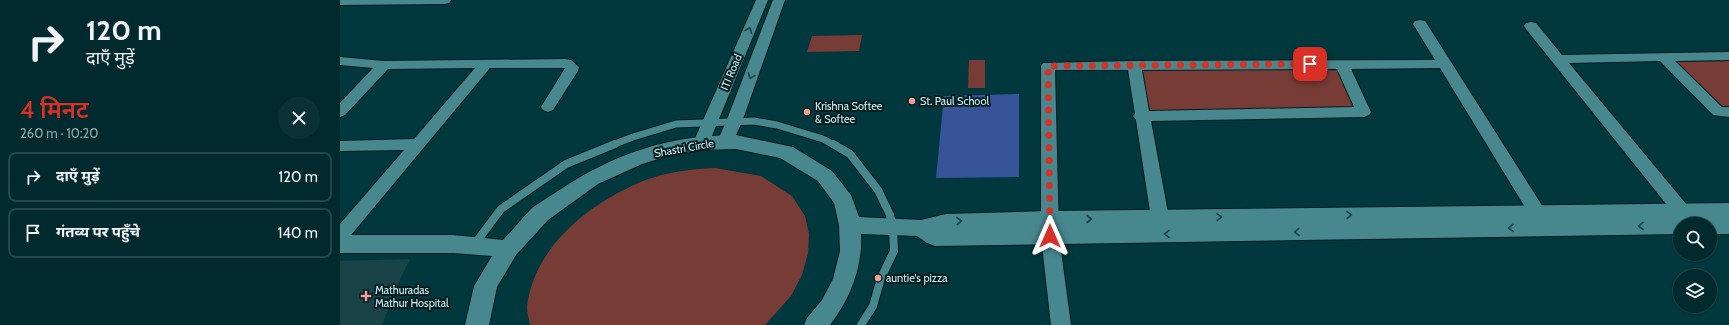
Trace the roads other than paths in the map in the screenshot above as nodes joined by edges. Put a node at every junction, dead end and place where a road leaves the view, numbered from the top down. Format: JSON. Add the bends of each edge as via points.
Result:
{"nodes":[{"id":1,"x":445,"y":0,"type":"edge"},
{"id":2,"x":762,"y":0,"type":"edge"},
{"id":3,"x":779,"y":0,"type":"edge"},
{"id":4,"x":340,"y":1,"type":"edge"},
{"id":5,"x":1420,"y":24,"type":"dead end"},
{"id":6,"x":1531,"y":26,"type":"dead end"},
{"id":7,"x":1729,"y":56,"type":"edge"},
{"id":8,"x":1663,"y":57,"type":"junction"},
{"id":9,"x":1557,"y":59,"type":"junction"},
{"id":10,"x":340,"y":62,"type":"edge"},
{"id":11,"x":486,"y":64,"type":"junction"},
{"id":12,"x":1342,"y":64,"type":"junction"},
{"id":13,"x":1444,"y":64,"type":"junction"},
{"id":14,"x":384,"y":65,"type":"junction"},
{"id":15,"x":1134,"y":65,"type":"junction"},
{"id":16,"x":548,"y":107,"type":"dead end"},
{"id":17,"x":340,"y":112,"type":"edge"},
{"id":18,"x":1729,"y":112,"type":"edge"},
{"id":19,"x":1141,"y":116,"type":"junction"},
{"id":20,"x":734,"y":122,"type":"junction"},
{"id":21,"x":709,"y":124,"type":"junction"},
{"id":22,"x":725,"y":142,"type":"junction"},
{"id":23,"x":701,"y":143,"type":"junction"},
{"id":24,"x":418,"y":144,"type":"junction"},
{"id":25,"x":340,"y":146,"type":"edge"},
{"id":26,"x":1729,"y":210,"type":"edge"},
{"id":27,"x":1537,"y":212,"type":"junction"},
{"id":28,"x":1679,"y":217,"type":"edge"},
{"id":29,"x":1686,"y":217,"type":"edge"},
{"id":30,"x":1160,"y":218,"type":"junction"},
{"id":31,"x":1673,"y":218,"type":"edge"},
{"id":32,"x":1673,"y":218,"type":"edge"},
{"id":33,"x":850,"y":225,"type":"junction"},
{"id":34,"x":1717,"y":226,"type":"edge"},
{"id":35,"x":1729,"y":226,"type":"edge"},
{"id":36,"x":893,"y":227,"type":"junction"},
{"id":37,"x":1050,"y":227,"type":"junction"},
{"id":38,"x":340,"y":236,"type":"edge"},
{"id":39,"x":340,"y":244,"type":"edge"},
{"id":40,"x":474,"y":245,"type":"junction"},
{"id":41,"x":508,"y":248,"type":"junction"},
{"id":42,"x":477,"y":325,"type":"edge"},
{"id":43,"x":816,"y":325,"type":"edge"},
{"id":44,"x":861,"y":325,"type":"edge"},
{"id":45,"x":1061,"y":325,"type":"edge"}],
"edges":[{"from":1,"to":4,"type":"street"},
{"from":21,"to":2,"type":"street","name":"ITI Road","one_way":true},
{"from":3,"to":20,"type":"street","name":"ITI Road","one_way":true},
{"from":5,"to":13,"type":"street"},
{"from":6,"to":9,"type":"street"},
{"from":7,"to":8,"type":"street"},
{"from":8,"to":9,"type":"street"},
{"from":8,"to":18,"type":"street","via":[[1718,112]]},
{"from":9,"to":28,"type":"street"},
{"from":10,"to":14,"type":"street"},
{"from":11,"to":14,"type":"street"},
{"from":11,"to":16,"type":"street","via":[[570,65],[570,72]]},
{"from":11,"to":24,"type":"street"},
{"from":12,"to":13,"type":"street"},
{"from":12,"to":15,"type":"street"},
{"from":12,"to":19,"type":"street","via":[[1364,112]]},
{"from":13,"to":27,"type":"street"},
{"from":14,"to":17,"type":"street"},
{"from":15,"to":19,"type":"street"},
{"from":15,"to":37,"type":"street","via":[[1048,66]]},
{"from":19,"to":30,"type":"street"},
{"from":20,"to":21,"type":"lane"},
{"from":20,"to":22,"type":"street","name":"ITI Road"},
{"from":20,"to":36,"type":"lane","via":[[754,121],[808,133],[850,154],[878,190]]},
{"from":21,"to":23,"type":"street","name":"ITI Road"},
{"from":21,"to":40,"type":"lane","via":[[676,124],[633,137],[566,164],[501,209]]},
{"from":22,"to":23,"type":"street","name":"Shastri Circle"},
{"from":22,"to":33,"type":"street","name":"Shastri Circle","via":[[786,152],[825,176],[844,201]]},
{"from":23,"to":41,"type":"street","name":"Shastri Circle","via":[[666,149],[635,159],[591,179],[540,214]]},
{"from":24,"to":25,"type":"street"},
{"from":24,"to":38,"type":"street"},
{"from":26,"to":29,"type":"street"},
{"from":30,"to":27,"type":"street","one_way":true},
{"from":27,"to":31,"type":"street"},
{"from":37,"to":30,"type":"street","one_way":true},
{"from":32,"to":37,"type":"street","one_way":true},
{"from":33,"to":36,"type":"street"},
{"from":33,"to":43,"type":"street","name":"Shastri Circle","via":[[851,251],[844,279],[830,307]]},
{"from":34,"to":35,"type":"street"},
{"from":36,"to":37,"type":"street","via":[[921,228],[935,237]]},
{"from":36,"to":44,"type":"lane","via":[[894,251],[881,278],[872,306]]},
{"from":37,"to":45,"type":"street"},
{"from":39,"to":40,"type":"street"},
{"from":40,"to":41,"type":"street"},
{"from":41,"to":42,"type":"street","name":"Shastri Circle","via":[[486,286]]}]}
